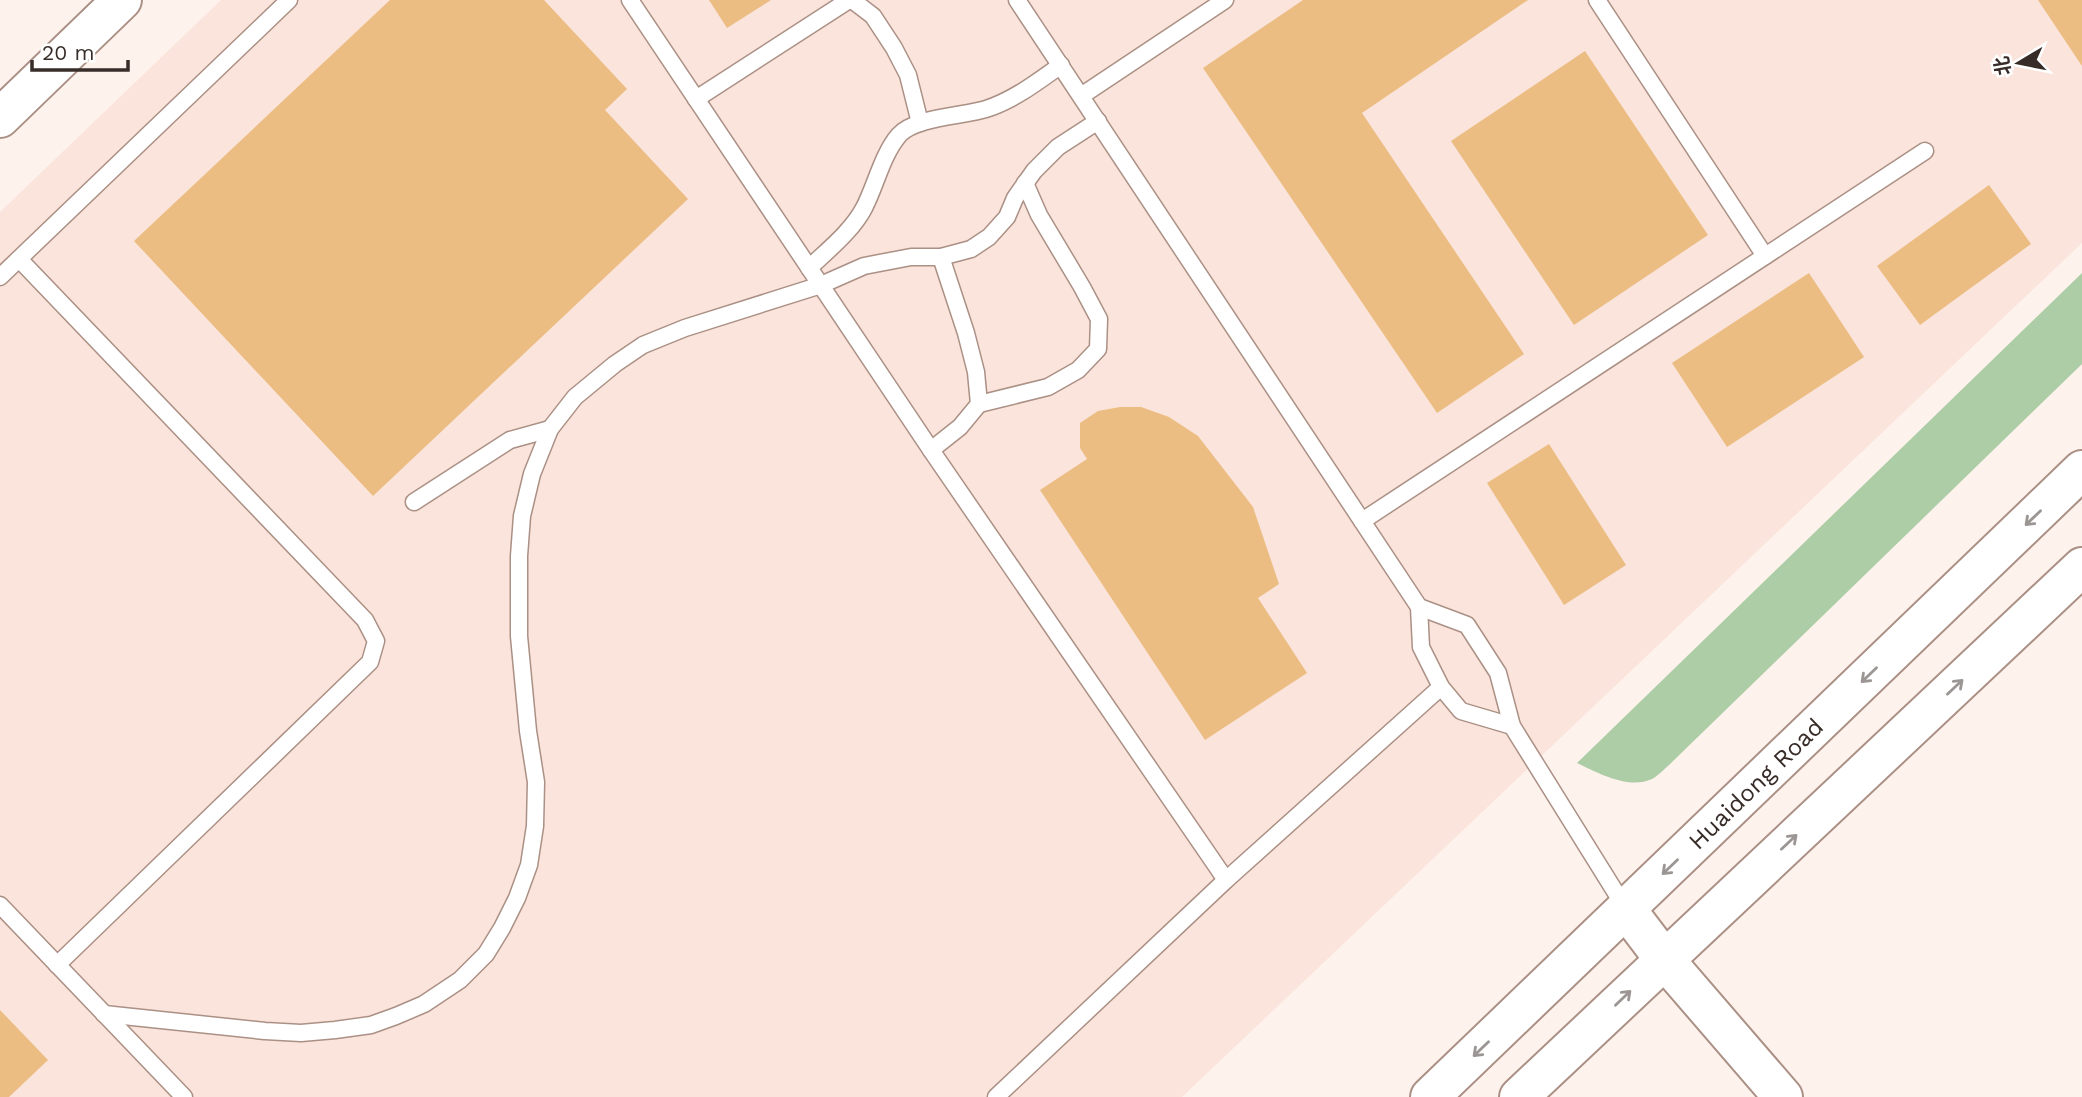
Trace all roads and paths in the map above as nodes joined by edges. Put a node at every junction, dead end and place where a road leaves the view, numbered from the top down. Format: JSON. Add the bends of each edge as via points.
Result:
{"nodes":[{"id":1,"x":122,"y":0,"type":"edge"},
{"id":2,"x":289,"y":0,"type":"edge"},
{"id":3,"x":630,"y":0,"type":"edge"},
{"id":4,"x":851,"y":0,"type":"edge"},
{"id":5,"x":1017,"y":0,"type":"edge"},
{"id":6,"x":1225,"y":0,"type":"edge"},
{"id":7,"x":1597,"y":0,"type":"edge"},
{"id":8,"x":1061,"y":65,"type":"junction"},
{"id":9,"x":1081,"y":96,"type":"junction"},
{"id":10,"x":696,"y":99,"type":"junction"},
{"id":11,"x":0,"y":118,"type":"edge"},
{"id":12,"x":1098,"y":121,"type":"junction"},
{"id":13,"x":920,"y":123,"type":"junction"},
{"id":14,"x":1925,"y":151,"type":"dead end"},
{"id":15,"x":1025,"y":183,"type":"junction"},
{"id":16,"x":1765,"y":256,"type":"junction"},
{"id":17,"x":941,"y":257,"type":"junction"},
{"id":18,"x":19,"y":259,"type":"junction"},
{"id":19,"x":809,"y":268,"type":"junction"},
{"id":20,"x":0,"y":277,"type":"edge"},
{"id":21,"x":821,"y":285,"type":"junction"},
{"id":22,"x":979,"y":404,"type":"junction"},
{"id":23,"x":550,"y":429,"type":"junction"},
{"id":24,"x":931,"y":450,"type":"junction"},
{"id":25,"x":2082,"y":470,"type":"edge"},
{"id":26,"x":414,"y":502,"type":"dead end"},
{"id":27,"x":1362,"y":522,"type":"junction"},
{"id":28,"x":2082,"y":568,"type":"edge"},
{"id":29,"x":1419,"y":607,"type":"junction"},
{"id":30,"x":1441,"y":687,"type":"junction"},
{"id":31,"x":1512,"y":726,"type":"junction"},
{"id":32,"x":1226,"y":880,"type":"junction"},
{"id":33,"x":0,"y":905,"type":"edge"},
{"id":34,"x":1626,"y":909,"type":"junction"},
{"id":35,"x":1664,"y":959,"type":"junction"},
{"id":36,"x":57,"y":965,"type":"junction"},
{"id":37,"x":1530,"y":1002,"type":"junction"},
{"id":38,"x":104,"y":1014,"type":"junction"},
{"id":39,"x":1573,"y":1045,"type":"junction"},
{"id":40,"x":184,"y":1097,"type":"edge"},
{"id":41,"x":996,"y":1097,"type":"edge"},
{"id":42,"x":1430,"y":1097,"type":"edge"},
{"id":43,"x":1519,"y":1097,"type":"edge"},
{"id":44,"x":1783,"y":1097,"type":"edge"}],
"edges":[{"from":1,"to":11,"type":"main road"},
{"from":2,"to":18,"type":"lane"},
{"from":3,"to":10,"type":"lane"},
{"from":4,"to":10,"type":"lane"},
{"from":4,"to":13,"type":"lane","via":[[873,16],[894,48],[908,75]]},
{"from":5,"to":8,"type":"lane"},
{"from":6,"to":9,"type":"lane"},
{"from":7,"to":16,"type":"lane"},
{"from":8,"to":9,"type":"lane"},
{"from":8,"to":13,"type":"lane","via":[[1019,94],[986,109]]},
{"from":9,"to":12,"type":"lane"},
{"from":10,"to":19,"type":"lane"},
{"from":12,"to":15,"type":"lane","via":[[1058,147]]},
{"from":12,"to":27,"type":"lane"},
{"from":13,"to":19,"type":"lane","via":[[900,133],[863,211]]},
{"from":14,"to":16,"type":"lane"},
{"from":15,"to":17,"type":"lane","via":[[1007,217],[989,237],[971,249]]},
{"from":15,"to":22,"type":"lane","via":[[1099,318],[1098,349],[1078,370],[1048,387]]},
{"from":16,"to":27,"type":"lane"},
{"from":17,"to":21,"type":"lane","via":[[864,266]]},
{"from":17,"to":22,"type":"lane","via":[[966,333]]},
{"from":18,"to":20,"type":"lane"},
{"from":18,"to":36,"type":"lane","via":[[365,620],[376,641],[369,662]]},
{"from":19,"to":21,"type":"lane"},
{"from":21,"to":23,"type":"lane","via":[[643,345],[575,397]]},
{"from":21,"to":24,"type":"lane"},
{"from":22,"to":24,"type":"lane"},
{"from":23,"to":26,"type":"lane","via":[[510,440]]},
{"from":23,"to":38,"type":"lane","via":[[522,516],[519,556],[519,636],[536,782],[535,827],[529,865],[517,898],[486,954],[460,980],[424,1004],[371,1026],[301,1033]]},
{"from":24,"to":32,"type":"lane"},
{"from":25,"to":34,"type":"main road","name":"Huaidong Road","one_way":true},
{"from":27,"to":29,"type":"lane"},
{"from":35,"to":28,"type":"main road","one_way":true},
{"from":29,"to":30,"type":"lane","via":[[1421,647]]},
{"from":29,"to":31,"type":"lane","via":[[1467,625],[1498,673]]},
{"from":30,"to":31,"type":"lane","via":[[1461,711]]},
{"from":30,"to":32,"type":"lane"},
{"from":31,"to":34,"type":"lane"},
{"from":32,"to":41,"type":"lane"},
{"from":33,"to":36,"type":"lane"},
{"from":34,"to":35,"type":"main road"},
{"from":34,"to":37,"type":"main road","name":"Huaidong Road"},
{"from":39,"to":35,"type":"main road","one_way":true},
{"from":35,"to":44,"type":"main road"},
{"from":36,"to":38,"type":"lane"},
{"from":37,"to":39,"type":"main road","via":[[1562,989],[1575,990],[1585,1013]]},
{"from":37,"to":42,"type":"main road","name":"Huaidong Road","one_way":true},
{"from":38,"to":40,"type":"lane"},
{"from":39,"to":43,"type":"main road"}]}
